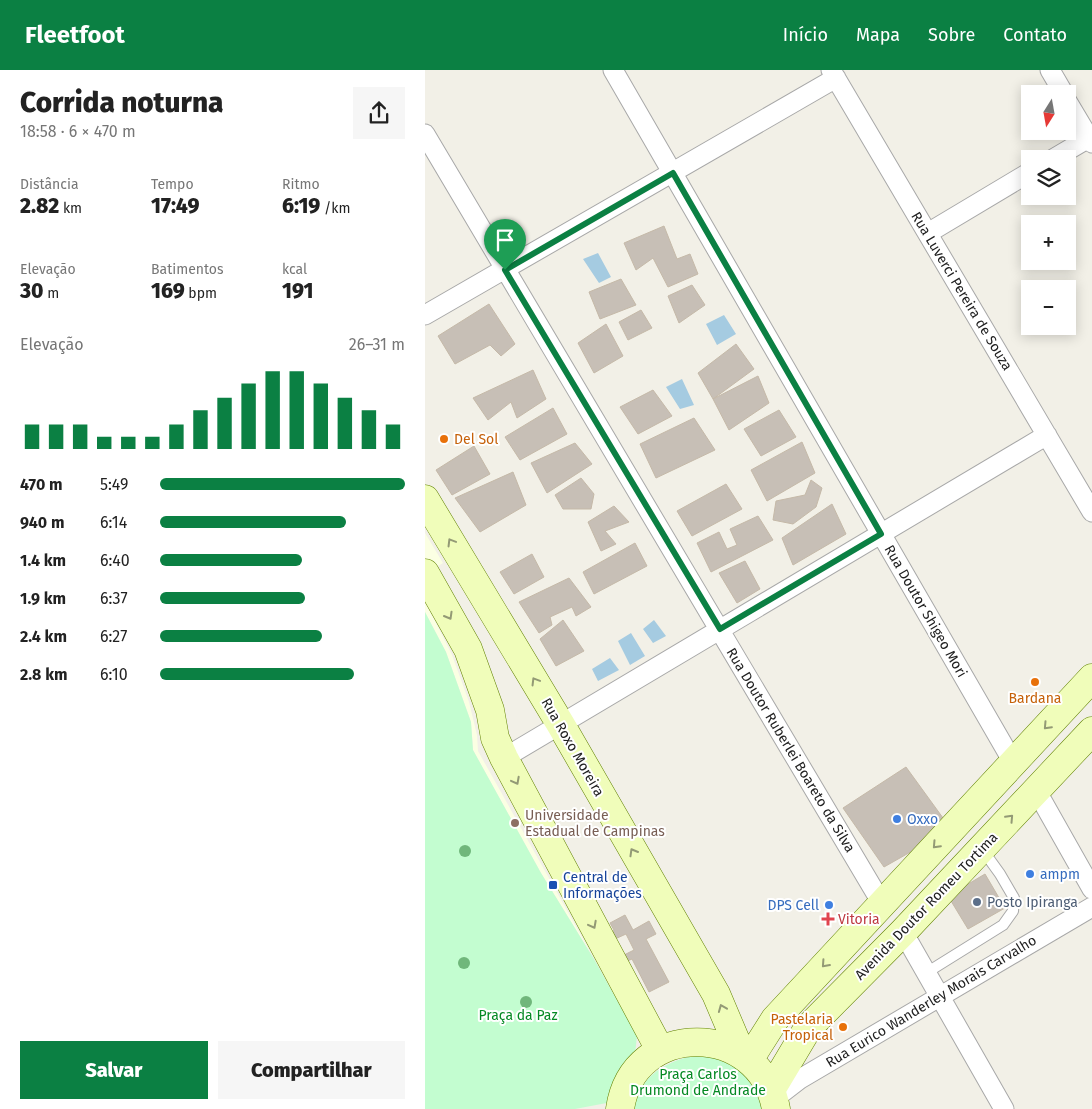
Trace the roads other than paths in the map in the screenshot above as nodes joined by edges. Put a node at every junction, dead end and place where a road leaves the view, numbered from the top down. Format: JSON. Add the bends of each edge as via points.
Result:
{"nodes":[{"id":1,"x":613,"y":70,"type":"edge"},
{"id":2,"x":1050,"y":70,"type":"edge"},
{"id":3,"x":834,"y":74,"type":"edge"},
{"id":4,"x":1058,"y":85,"type":"edge"},
{"id":5,"x":1076,"y":115,"type":"edge"},
{"id":6,"x":425,"y":134,"type":"edge"},
{"id":7,"x":1091,"y":139,"type":"edge"},
{"id":8,"x":1070,"y":150,"type":"edge"},
{"id":9,"x":673,"y":173,"type":"junction"},
{"id":10,"x":1021,"y":177,"type":"edge"},
{"id":11,"x":928,"y":233,"type":"junction"},
{"id":12,"x":505,"y":270,"type":"junction"},
{"id":13,"x":425,"y":314,"type":"edge"},
{"id":14,"x":1047,"y":435,"type":"junction"},
{"id":15,"x":425,"y":499,"type":"edge"},
{"id":16,"x":1092,"y":512,"type":"edge"},
{"id":17,"x":881,"y":534,"type":"junction"},
{"id":18,"x":425,"y":573,"type":"edge"},
{"id":19,"x":720,"y":629,"type":"junction"},
{"id":20,"x":1092,"y":678,"type":"edge"},
{"id":21,"x":561,"y":724,"type":"junction"},
{"id":22,"x":1092,"y":731,"type":"edge"},
{"id":23,"x":504,"y":758,"type":"junction"},
{"id":24,"x":1013,"y":762,"type":"junction"},
{"id":25,"x":1036,"y":790,"type":"junction"},
{"id":26,"x":981,"y":848,"type":"junction"},
{"id":27,"x":1092,"y":889,"type":"edge"},
{"id":28,"x":881,"y":902,"type":"junction"},
{"id":29,"x":1092,"y":907,"type":"edge"},
{"id":30,"x":903,"y":932,"type":"junction"},
{"id":31,"x":926,"y":973,"type":"junction"},
{"id":32,"x":939,"y":995,"type":"junction"},
{"id":33,"x":661,"y":1050,"type":"junction"},
{"id":34,"x":745,"y":1056,"type":"junction"},
{"id":35,"x":773,"y":1100,"type":"edge"},
{"id":36,"x":620,"y":1109,"type":"edge"},
{"id":37,"x":1004,"y":1109,"type":"edge"}],
"edges":[{"from":1,"to":9,"type":"street","name":"Rua Doutor Shigeo Mori"},
{"from":2,"to":4,"type":"street"},
{"from":3,"to":9,"type":"street"},
{"from":3,"to":11,"type":"street","name":"Rua Luverci Pereira de Souza"},
{"from":5,"to":7,"type":"street"},
{"from":6,"to":12,"type":"street","name":"Rua Doutor Ruberlei Boareto da Silva"},
{"from":7,"to":8,"type":"street"},
{"from":9,"to":12,"type":"street"},
{"from":9,"to":17,"type":"street","name":"Rua Doutor Shigeo Mori"},
{"from":10,"to":11,"type":"street"},
{"from":11,"to":14,"type":"street","name":"Rua Luverci Pereira de Souza"},
{"from":12,"to":13,"type":"street"},
{"from":12,"to":19,"type":"street","name":"Rua Doutor Ruberlei Boareto da Silva"},
{"from":14,"to":16,"type":"street","name":"Rua Luverci Pereira de Souza"},
{"from":14,"to":17,"type":"street"},
{"from":21,"to":15,"type":"main road","name":"Rua Roxo Moreira","one_way":true},
{"from":17,"to":19,"type":"street"},
{"from":17,"to":24,"type":"street","name":"Rua Doutor Shigeo Mori"},
{"from":18,"to":23,"type":"main road","one_way":true,"via":[[468,649]]},
{"from":19,"to":21,"type":"street"},
{"from":19,"to":28,"type":"street","name":"Rua Doutor Ruberlei Boareto da Silva"},
{"from":20,"to":24,"type":"main road","one_way":true},
{"from":21,"to":23,"type":"street"},
{"from":34,"to":21,"type":"main road","name":"Rua Roxo Moreira","one_way":true,"via":[[716,994]]},
{"from":22,"to":25,"type":"main road","name":"Avenida Doutor Romeu Tortima"},
{"from":23,"to":33,"type":"main road","one_way":true},
{"from":24,"to":28,"type":"main road","one_way":true},
{"from":26,"to":25,"type":"main road","name":"Avenida Doutor Romeu Tortima","one_way":true},
{"from":25,"to":27,"type":"street"},
{"from":26,"to":30,"type":"main road","name":"Avenida Doutor Romeu Tortima"},
{"from":26,"to":31,"type":"lane","via":[[1014,898],[1013,911],[1003,925]]},
{"from":28,"to":34,"type":"main road","one_way":true},
{"from":29,"to":32,"type":"street","name":"Rua Eurico Wanderley Morais Carvalho"},
{"from":30,"to":31,"type":"street"},
{"from":30,"to":35,"type":"main road","name":"Avenida Doutor Romeu Tortima","via":[[808,1028]]},
{"from":31,"to":32,"type":"street"},
{"from":32,"to":35,"type":"street","name":"Rua Eurico Wanderley Morais Carvalho","via":[[799,1079]]},
{"from":32,"to":37,"type":"street"},
{"from":33,"to":34,"type":"main road","via":[[683,1042],[712,1043]]},
{"from":33,"to":36,"type":"main road","via":[[636,1071],[627,1084]]},
{"from":34,"to":35,"type":"main road","via":[[762,1074]]}]}
